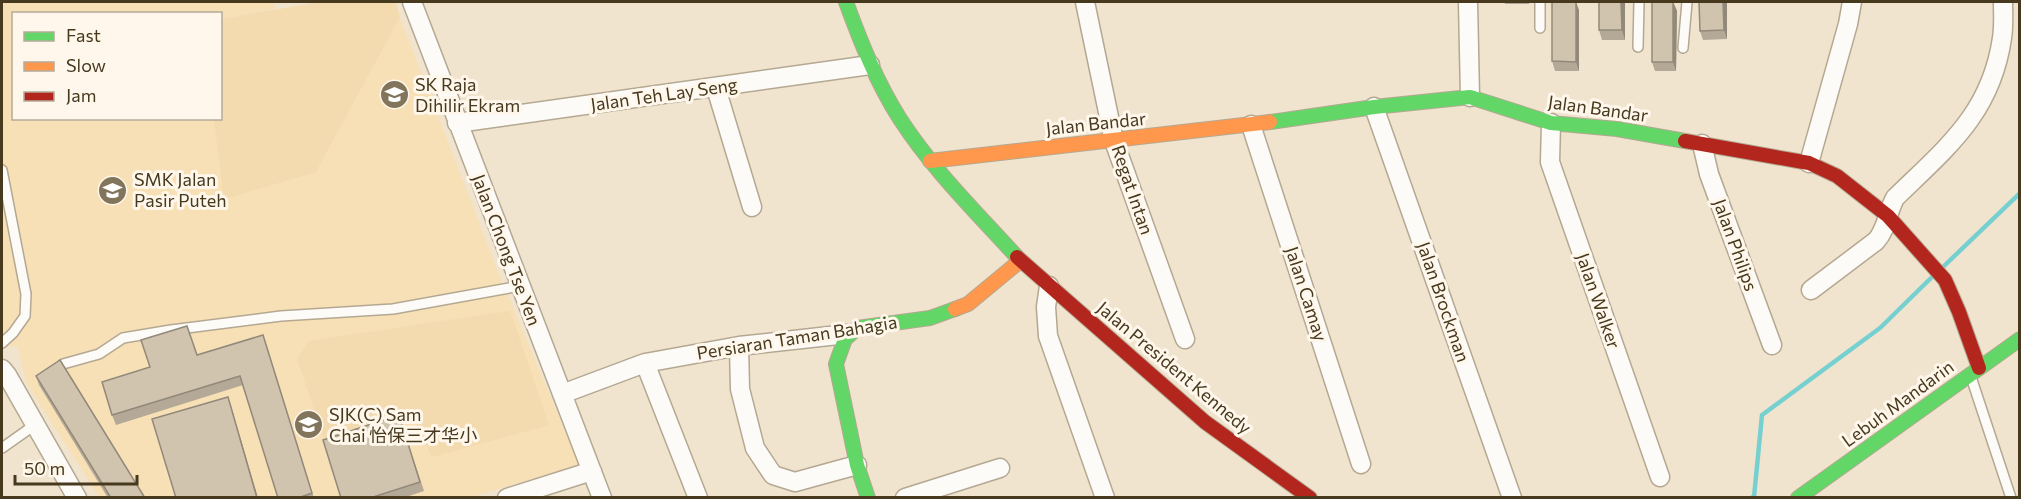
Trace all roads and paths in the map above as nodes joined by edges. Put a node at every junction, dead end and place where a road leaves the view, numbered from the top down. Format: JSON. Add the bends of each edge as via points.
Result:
{"nodes":[{"id":1,"x":412,"y":2,"type":"edge"},
{"id":2,"x":846,"y":2,"type":"edge"},
{"id":3,"x":1085,"y":2,"type":"edge"},
{"id":4,"x":1468,"y":2,"type":"edge"},
{"id":5,"x":1540,"y":2,"type":"edge"},
{"id":6,"x":1639,"y":2,"type":"edge"},
{"id":7,"x":1687,"y":2,"type":"edge"},
{"id":8,"x":1852,"y":2,"type":"edge"},
{"id":9,"x":2003,"y":2,"type":"edge"},
{"id":10,"x":1540,"y":28,"type":"dead end"},
{"id":11,"x":2011,"y":35,"type":"edge"},
{"id":12,"x":1638,"y":47,"type":"dead end"},
{"id":13,"x":1683,"y":48,"type":"dead end"},
{"id":14,"x":870,"y":65,"type":"junction"},
{"id":15,"x":716,"y":88,"type":"junction"},
{"id":16,"x":1470,"y":97,"type":"junction"},
{"id":17,"x":1374,"y":107,"type":"junction"},
{"id":18,"x":457,"y":123,"type":"junction"},
{"id":19,"x":1551,"y":123,"type":"junction"},
{"id":20,"x":1251,"y":124,"type":"junction"},
{"id":21,"x":1114,"y":141,"type":"junction"},
{"id":22,"x":1702,"y":144,"type":"junction"},
{"id":23,"x":930,"y":161,"type":"junction"},
{"id":24,"x":1809,"y":163,"type":"junction"},
{"id":25,"x":2,"y":170,"type":"edge"},
{"id":26,"x":752,"y":207,"type":"dead end"},
{"id":27,"x":1888,"y":216,"type":"junction"},
{"id":28,"x":1020,"y":261,"type":"junction"},
{"id":29,"x":520,"y":286,"type":"junction"},
{"id":30,"x":1049,"y":286,"type":"junction"},
{"id":31,"x":1811,"y":290,"type":"dead end"},
{"id":32,"x":847,"y":334,"type":"junction"},
{"id":33,"x":1185,"y":339,"type":"dead end"},
{"id":34,"x":2019,"y":339,"type":"edge"},
{"id":35,"x":2,"y":343,"type":"edge"},
{"id":36,"x":1772,"y":345,"type":"dead end"},
{"id":37,"x":739,"y":346,"type":"junction"},
{"id":38,"x":645,"y":363,"type":"junction"},
{"id":39,"x":63,"y":364,"type":"edge"},
{"id":40,"x":2,"y":369,"type":"edge"},
{"id":41,"x":1975,"y":371,"type":"junction"},
{"id":42,"x":562,"y":394,"type":"junction"},
{"id":43,"x":36,"y":424,"type":"junction"},
{"id":44,"x":2,"y":447,"type":"edge"},
{"id":45,"x":1361,"y":464,"type":"dead end"},
{"id":46,"x":857,"y":465,"type":"junction"},
{"id":47,"x":1000,"y":468,"type":"dead end"},
{"id":48,"x":592,"y":471,"type":"junction"},
{"id":49,"x":1659,"y":477,"type":"dead end"},
{"id":50,"x":77,"y":498,"type":"edge"},
{"id":51,"x":507,"y":498,"type":"edge"},
{"id":52,"x":602,"y":498,"type":"edge"},
{"id":53,"x":698,"y":498,"type":"edge"},
{"id":54,"x":868,"y":498,"type":"edge"},
{"id":55,"x":905,"y":498,"type":"edge"},
{"id":56,"x":1105,"y":498,"type":"edge"},
{"id":57,"x":1310,"y":498,"type":"edge"},
{"id":58,"x":1512,"y":498,"type":"edge"},
{"id":59,"x":1798,"y":498,"type":"edge"},
{"id":60,"x":2011,"y":498,"type":"edge"}],
"edges":[{"from":1,"to":18,"type":"street","name":"Jalan Chong Tse Yen"},
{"from":2,"to":14,"type":"street","name":"Jalan President Kennedy"},
{"from":3,"to":21,"type":"street","name":"Regat Intan"},
{"from":4,"to":16,"type":"street"},
{"from":5,"to":10,"type":"lane"},
{"from":6,"to":12,"type":"lane"},
{"from":7,"to":13,"type":"lane"},
{"from":8,"to":24,"type":"street"},
{"from":9,"to":11,"type":"street"},
{"from":11,"to":27,"type":"street","via":[[1972,118],[1895,198]]},
{"from":14,"to":15,"type":"street","name":"Jalan Teh Lay Seng"},
{"from":14,"to":23,"type":"street","name":"Jalan President Kennedy","via":[[900,119]]},
{"from":15,"to":18,"type":"street","name":"Jalan Teh Lay Seng"},
{"from":15,"to":26,"type":"street"},
{"from":16,"to":17,"type":"street","name":"Jalan Bandar"},
{"from":16,"to":19,"type":"street","name":"Jalan Bandar"},
{"from":17,"to":20,"type":"street","name":"Jalan Bandar"},
{"from":17,"to":58,"type":"street","name":"Jalan Brockman"},
{"from":18,"to":29,"type":"street","name":"Jalan Chong Tse Yen"},
{"from":19,"to":22,"type":"street","name":"Jalan Bandar","via":[[1617,129]]},
{"from":19,"to":49,"type":"street","name":"Jalan Walker","via":[[1550,162]]},
{"from":20,"to":21,"type":"street","name":"Jalan Bandar"},
{"from":20,"to":45,"type":"street","name":"Jalan Camay"},
{"from":21,"to":23,"type":"street","name":"Jalan Bandar"},
{"from":21,"to":33,"type":"street","name":"Regat Intan"},
{"from":22,"to":24,"type":"street","name":"Jalan Bandar"},
{"from":22,"to":36,"type":"street","name":"Jalan Philips","via":[[1709,174]]},
{"from":23,"to":28,"type":"street","name":"Jalan President Kennedy"},
{"from":24,"to":27,"type":"street","name":"Jalan Bandar","via":[[1837,176]]},
{"from":25,"to":35,"type":"lane","via":[[26,294],[25,316]]},
{"from":27,"to":31,"type":"street","via":[[1876,241]]},
{"from":27,"to":41,"type":"street","name":"Jalan Bandar","via":[[1945,280],[1959,312]]},
{"from":28,"to":30,"type":"street","name":"Jalan President Kennedy"},
{"from":28,"to":32,"type":"street","name":"Persiaran Taman Bahagia","via":[[968,304],[930,318],[857,328]]},
{"from":29,"to":39,"type":"lane","via":[[393,309],[281,316],[132,336],[99,354]]},
{"from":29,"to":42,"type":"street","name":"Jalan Chong Tse Yen"},
{"from":30,"to":56,"type":"street","via":[[1048,336]]},
{"from":30,"to":57,"type":"street","name":"Jalan President Kennedy","via":[[1205,422]]},
{"from":32,"to":37,"type":"street","name":"Persiaran Taman Bahagia"},
{"from":32,"to":46,"type":"street","via":[[836,364]]},
{"from":34,"to":41,"type":"street","name":"Lebuh Mandarin"},
{"from":37,"to":38,"type":"street","name":"Persiaran Taman Bahagia"},
{"from":37,"to":46,"type":"street","via":[[740,389],[754,448],[773,475],[795,482]]},
{"from":38,"to":42,"type":"street","name":"Persiaran Taman Bahagia"},
{"from":38,"to":53,"type":"street"},
{"from":40,"to":43,"type":"street"},
{"from":41,"to":59,"type":"street","name":"Lebuh Mandarin"},
{"from":41,"to":60,"type":"lane"},
{"from":42,"to":48,"type":"street","name":"Jalan Chong Tse Yen"},
{"from":43,"to":44,"type":"lane"},
{"from":43,"to":50,"type":"street"},
{"from":46,"to":54,"type":"street"},
{"from":47,"to":55,"type":"street"},
{"from":48,"to":51,"type":"street"},
{"from":48,"to":52,"type":"street","name":"Jalan Chong Tse Yen"}]}
